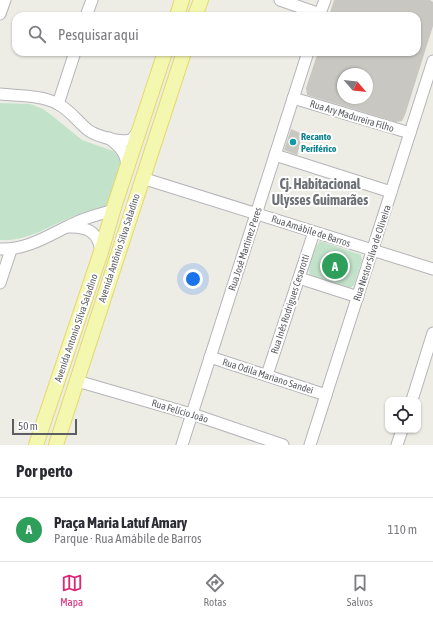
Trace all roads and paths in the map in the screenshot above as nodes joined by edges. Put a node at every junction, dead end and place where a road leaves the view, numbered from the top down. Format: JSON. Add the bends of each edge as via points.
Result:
{"nodes":[{"id":1,"x":5,"y":0,"type":"edge"},
{"id":2,"x":92,"y":0,"type":"edge"},
{"id":3,"x":182,"y":0,"type":"edge"},
{"id":4,"x":201,"y":0,"type":"edge"},
{"id":5,"x":280,"y":0,"type":"edge"},
{"id":6,"x":325,"y":0,"type":"edge"},
{"id":7,"x":88,"y":12,"type":"edge"},
{"id":8,"x":178,"y":12,"type":"edge"},
{"id":9,"x":196,"y":12,"type":"edge"},
{"id":10,"x":312,"y":12,"type":"edge"},
{"id":11,"x":321,"y":12,"type":"edge"},
{"id":12,"x":0,"y":14,"type":"edge"},
{"id":13,"x":74,"y":56,"type":"edge"},
{"id":14,"x":164,"y":56,"type":"edge"},
{"id":15,"x":183,"y":56,"type":"edge"},
{"id":16,"x":307,"y":56,"type":"edge"},
{"id":17,"x":433,"y":61,"type":"edge"},
{"id":18,"x":0,"y":94,"type":"edge"},
{"id":19,"x":293,"y":98,"type":"junction"},
{"id":20,"x":58,"y":104,"type":"junction"},
{"id":21,"x":139,"y":130,"type":"junction"},
{"id":22,"x":410,"y":133,"type":"junction"},
{"id":23,"x":108,"y":138,"type":"junction"},
{"id":24,"x":275,"y":155,"type":"junction"},
{"id":25,"x":127,"y":168,"type":"junction"},
{"id":26,"x":142,"y":178,"type":"junction"},
{"id":27,"x":391,"y":192,"type":"junction"},
{"id":28,"x":114,"y":210,"type":"junction"},
{"id":29,"x":256,"y":213,"type":"junction"},
{"id":30,"x":67,"y":227,"type":"junction"},
{"id":31,"x":314,"y":232,"type":"junction"},
{"id":32,"x":6,"y":249,"type":"edge"},
{"id":33,"x":372,"y":250,"type":"junction"},
{"id":34,"x":101,"y":252,"type":"junction"},
{"id":35,"x":433,"y":269,"type":"edge"},
{"id":36,"x":299,"y":278,"type":"junction"},
{"id":37,"x":0,"y":283,"type":"edge"},
{"id":38,"x":88,"y":290,"type":"junction"},
{"id":39,"x":358,"y":297,"type":"junction"},
{"id":40,"x":433,"y":333,"type":"edge"},
{"id":41,"x":210,"y":357,"type":"junction"},
{"id":42,"x":267,"y":375,"type":"junction"},
{"id":43,"x":77,"y":381,"type":"junction"},
{"id":44,"x":326,"y":395,"type":"junction"},
{"id":45,"x":413,"y":397,"type":"edge"},
{"id":46,"x":191,"y":415,"type":"junction"},
{"id":47,"x":401,"y":433,"type":"edge"},
{"id":48,"x":36,"y":445,"type":"edge"},
{"id":49,"x":56,"y":445,"type":"edge"},
{"id":50,"x":182,"y":445,"type":"edge"},
{"id":51,"x":283,"y":445,"type":"edge"},
{"id":52,"x":310,"y":445,"type":"edge"},
{"id":53,"x":397,"y":445,"type":"edge"}],
"edges":[{"from":1,"to":12,"type":"street"},
{"from":2,"to":7,"type":"street"},
{"from":3,"to":8,"type":"main road"},
{"from":4,"to":9,"type":"main road"},
{"from":5,"to":10,"type":"street"},
{"from":6,"to":11,"type":"street"},
{"from":13,"to":20,"type":"street"},
{"from":14,"to":21,"type":"main road","name":"Avenida Antônio Silva Saladino"},
{"from":15,"to":26,"type":"main road","name":"Avenida Antônio Silva Saladino"},
{"from":16,"to":19,"type":"street","name":"Rua José Martinez Peres"},
{"from":17,"to":22,"type":"street","name":"Rua Nestor Silva de Oliveira"},
{"from":18,"to":20,"type":"street","via":[[44,98]]},
{"from":19,"to":22,"type":"street","name":"Rua Ary Madureira Filho"},
{"from":19,"to":24,"type":"street","name":"Rua José Martinez Peres"},
{"from":20,"to":23,"type":"street","via":[[90,131]]},
{"from":21,"to":23,"type":"street","via":[[129,140]]},
{"from":21,"to":25,"type":"main road","name":"Avenida Antônio Silva Saladino"},
{"from":22,"to":27,"type":"street","name":"Rua Nestor Silva de Oliveira"},
{"from":23,"to":25,"type":"street","via":[[121,149],[127,161]]},
{"from":24,"to":27,"type":"street"},
{"from":24,"to":29,"type":"street","name":"Rua José Martinez Peres"},
{"from":25,"to":28,"type":"main road","name":"Avenida Antônio Silva Saladino"},
{"from":26,"to":29,"type":"street","name":"Rua Amábile de Barros"},
{"from":26,"to":43,"type":"main road","name":"Avenida Antônio Silva Saladino"},
{"from":27,"to":33,"type":"street","name":"Rua Nestor Silva de Oliveira"},
{"from":28,"to":30,"type":"street"},
{"from":28,"to":34,"type":"main road","name":"Avenida Antonio Silva Saladino"},
{"from":29,"to":31,"type":"street","name":"Rua Amábile de Barros"},
{"from":29,"to":41,"type":"street","name":"Rua José Martinez Peres"},
{"from":30,"to":32,"type":"street","via":[[42,240]]},
{"from":30,"to":34,"type":"street","via":[[84,228],[96,236]]},
{"from":31,"to":33,"type":"street","name":"Rua Amábile de Barros"},
{"from":31,"to":36,"type":"street","name":"Rua Inês Rodrigues Cesarotti"},
{"from":32,"to":37,"type":"street"},
{"from":33,"to":35,"type":"street","name":"Rua Amábile de Barros"},
{"from":33,"to":39,"type":"street","name":"Rua Nestor Silva de Oliveira"},
{"from":34,"to":38,"type":"main road","name":"Avenida Antonio Silva Saladino"},
{"from":36,"to":39,"type":"street"},
{"from":36,"to":42,"type":"street","name":"Rua Inês Rodrigues Cesarotti"},
{"from":38,"to":43,"type":"main road","via":[[71,364],[73,378]]},
{"from":38,"to":48,"type":"main road","name":"Avenida Antonio Silva Saladino"},
{"from":39,"to":44,"type":"street","name":"Rua Nestor Silva de Oliveira"},
{"from":40,"to":45,"type":"street"},
{"from":41,"to":42,"type":"street","name":"Rua Odila Mariano Sandei"},
{"from":41,"to":46,"type":"street","name":"Rua José Martinez Peres"},
{"from":42,"to":44,"type":"street","name":"Rua Odila Mariano Sandei"},
{"from":43,"to":46,"type":"street","name":"Rua Felício João"},
{"from":43,"to":49,"type":"main road","name":"Avenida Antônio Silva Saladino"},
{"from":44,"to":52,"type":"street","name":"Rua Nestor Silva de Oliveira"},
{"from":46,"to":50,"type":"street","name":"Rua José Martinez Peres"},
{"from":46,"to":51,"type":"street","name":"Rua Felício João"},
{"from":47,"to":53,"type":"street"}]}
